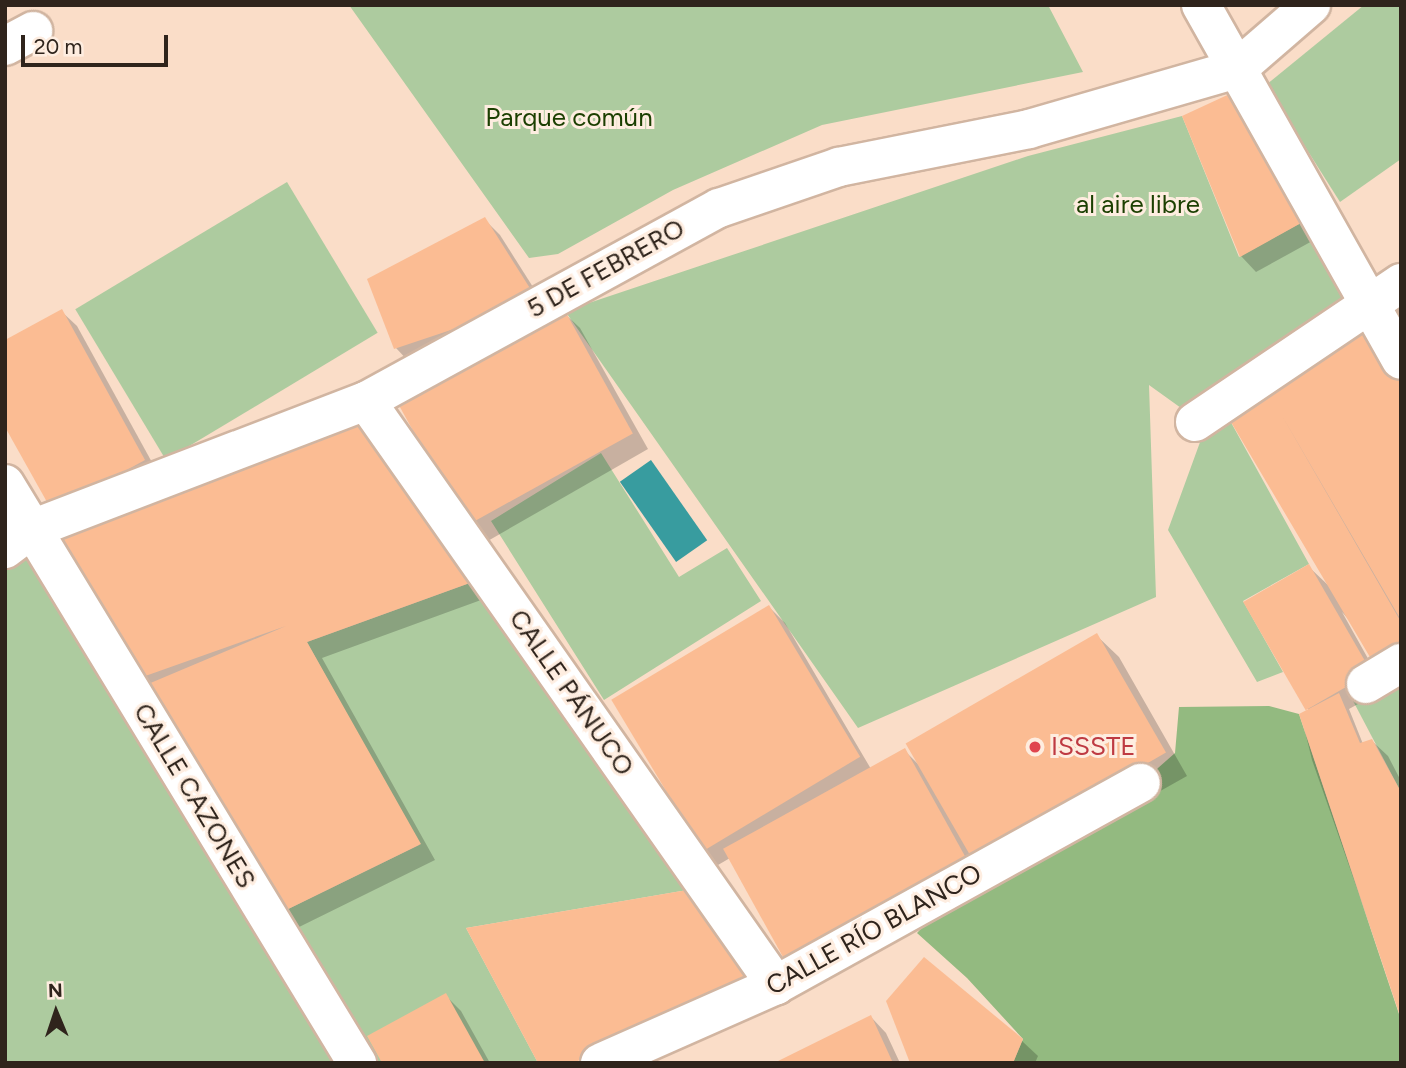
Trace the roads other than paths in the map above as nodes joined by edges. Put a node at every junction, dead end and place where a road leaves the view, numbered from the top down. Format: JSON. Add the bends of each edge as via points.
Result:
{"nodes":[{"id":1,"x":1201,"y":5,"type":"edge"},
{"id":2,"x":1311,"y":5,"type":"edge"},
{"id":3,"x":1237,"y":69,"type":"junction"},
{"id":4,"x":1401,"y":283,"type":"edge"},
{"id":5,"x":1368,"y":303,"type":"junction"},
{"id":6,"x":1401,"y":360,"type":"edge"},
{"id":7,"x":366,"y":401,"type":"junction"},
{"id":8,"x":1195,"y":422,"type":"dead end"},
{"id":9,"x":5,"y":484,"type":"edge"},
{"id":10,"x":18,"y":539,"type":"edge"},
{"id":11,"x":1401,"y":663,"type":"edge"},
{"id":12,"x":1366,"y":684,"type":"dead end"},
{"id":13,"x":1141,"y":783,"type":"dead end"},
{"id":14,"x":776,"y":985,"type":"junction"},
{"id":15,"x":357,"y":1063,"type":"edge"},
{"id":16,"x":600,"y":1063,"type":"edge"}],
"edges":[{"from":1,"to":3,"type":"street"},
{"from":2,"to":3,"type":"street"},
{"from":3,"to":5,"type":"street"},
{"from":3,"to":7,"type":"street","name":"5 DE FEBRERO","via":[[1029,129],[839,167],[719,208]]},
{"from":4,"to":5,"type":"street"},
{"from":5,"to":6,"type":"street"},
{"from":5,"to":8,"type":"street"},
{"from":7,"to":10,"type":"street","name":"5 DE FEBRERO"},
{"from":7,"to":14,"type":"street","name":"CALLE PÁNUCO"},
{"from":9,"to":10,"type":"street","name":"CALLE CAZONES"},
{"from":10,"to":15,"type":"street","name":"CALLE CAZONES"},
{"from":11,"to":12,"type":"street"},
{"from":13,"to":14,"type":"street","name":"CALLE RÍO BLANCO"},
{"from":14,"to":16,"type":"street","name":"CALLE RÍO BLANCO"}]}
